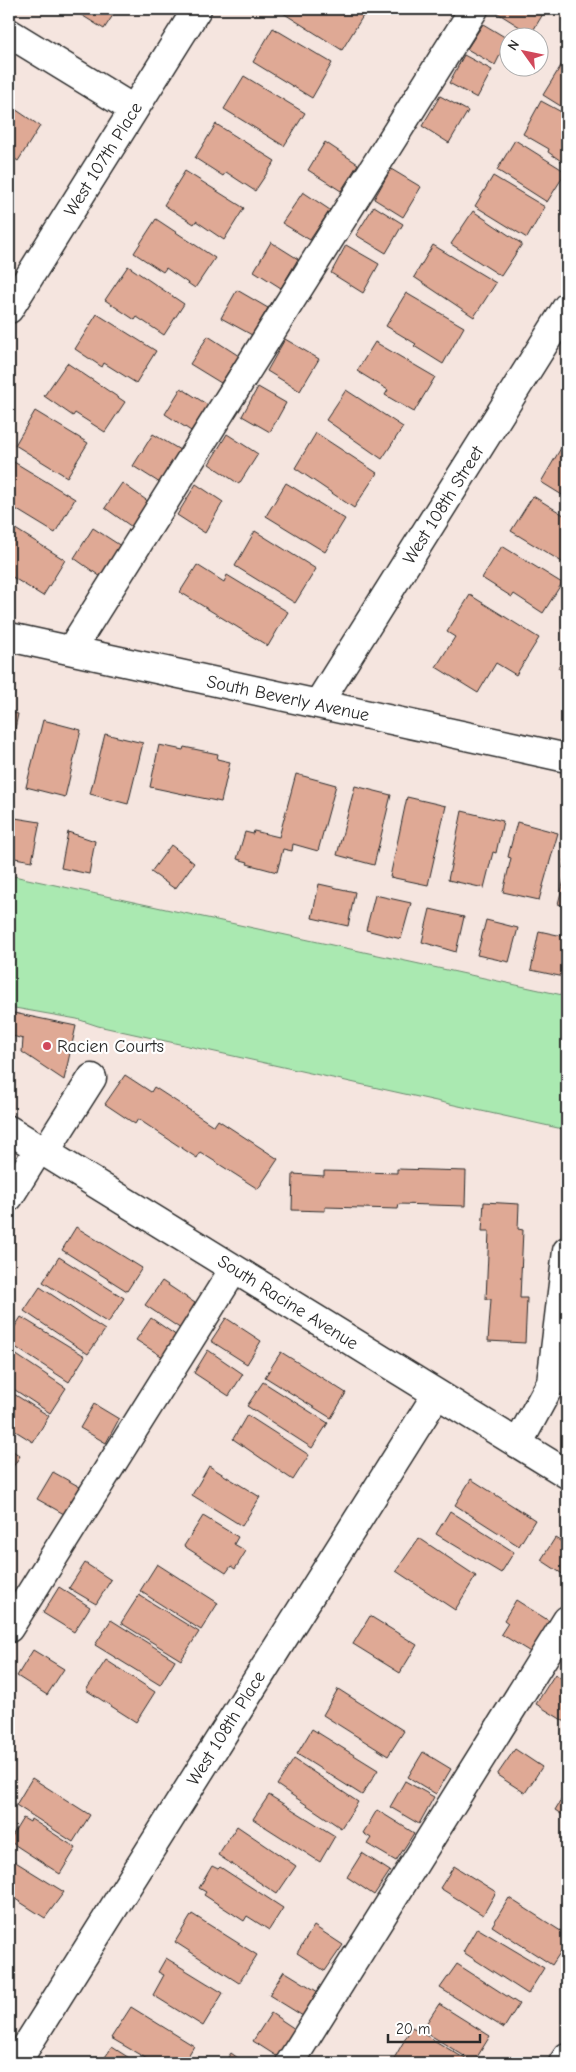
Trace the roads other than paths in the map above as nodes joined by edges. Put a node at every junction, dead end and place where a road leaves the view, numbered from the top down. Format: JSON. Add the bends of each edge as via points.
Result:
{"nodes":[{"id":1,"x":197,"y":9,"type":"edge"},
{"id":2,"x":474,"y":9,"type":"edge"},
{"id":3,"x":9,"y":33,"type":"edge"},
{"id":4,"x":134,"y":110,"type":"junction"},
{"id":5,"x":567,"y":306,"type":"edge"},
{"id":6,"x":9,"y":309,"type":"edge"},
{"id":7,"x":9,"y":637,"type":"edge"},
{"id":8,"x":71,"y":650,"type":"junction"},
{"id":9,"x":318,"y":704,"type":"junction"},
{"id":10,"x":567,"y":758,"type":"edge"},
{"id":11,"x":92,"y":1078,"type":"dead end"},
{"id":12,"x":9,"y":1130,"type":"edge"},
{"id":13,"x":42,"y":1150,"type":"junction"},
{"id":14,"x":9,"y":1197,"type":"edge"},
{"id":15,"x":567,"y":1251,"type":"edge"},
{"id":16,"x":234,"y":1269,"type":"junction"},
{"id":17,"x":437,"y":1394,"type":"junction"},
{"id":18,"x":518,"y":1444,"type":"junction"},
{"id":19,"x":567,"y":1474,"type":"edge"},
{"id":20,"x":567,"y":1620,"type":"edge"},
{"id":21,"x":9,"y":1628,"type":"edge"},
{"id":22,"x":567,"y":2057,"type":"edge"},
{"id":23,"x":16,"y":2063,"type":"edge"},
{"id":24,"x":290,"y":2063,"type":"edge"},
{"id":25,"x":564,"y":2063,"type":"edge"}],
"edges":[{"from":1,"to":4,"type":"street","name":"West 107th Place"},
{"from":2,"to":8,"type":"street"},
{"from":3,"to":4,"type":"street"},
{"from":4,"to":6,"type":"street","name":"West 107th Place"},
{"from":5,"to":9,"type":"street","name":"West 108th Street"},
{"from":7,"to":8,"type":"street","name":"South Beverly Avenue"},
{"from":8,"to":9,"type":"street","name":"South Beverly Avenue"},
{"from":9,"to":10,"type":"street","name":"South Beverly Avenue"},
{"from":11,"to":13,"type":"street"},
{"from":12,"to":13,"type":"street","name":"South Racine Avenue"},
{"from":13,"to":14,"type":"street"},
{"from":13,"to":16,"type":"street","name":"South Racine Avenue"},
{"from":15,"to":18,"type":"street","via":[[551,1383]]},
{"from":16,"to":17,"type":"street","name":"South Racine Avenue"},
{"from":16,"to":21,"type":"street"},
{"from":17,"to":18,"type":"street","name":"South Racine Avenue"},
{"from":17,"to":23,"type":"street","name":"West 108th Place"},
{"from":18,"to":19,"type":"street","name":"South Racine Avenue"},
{"from":20,"to":24,"type":"street"},
{"from":22,"to":25,"type":"street"}]}
